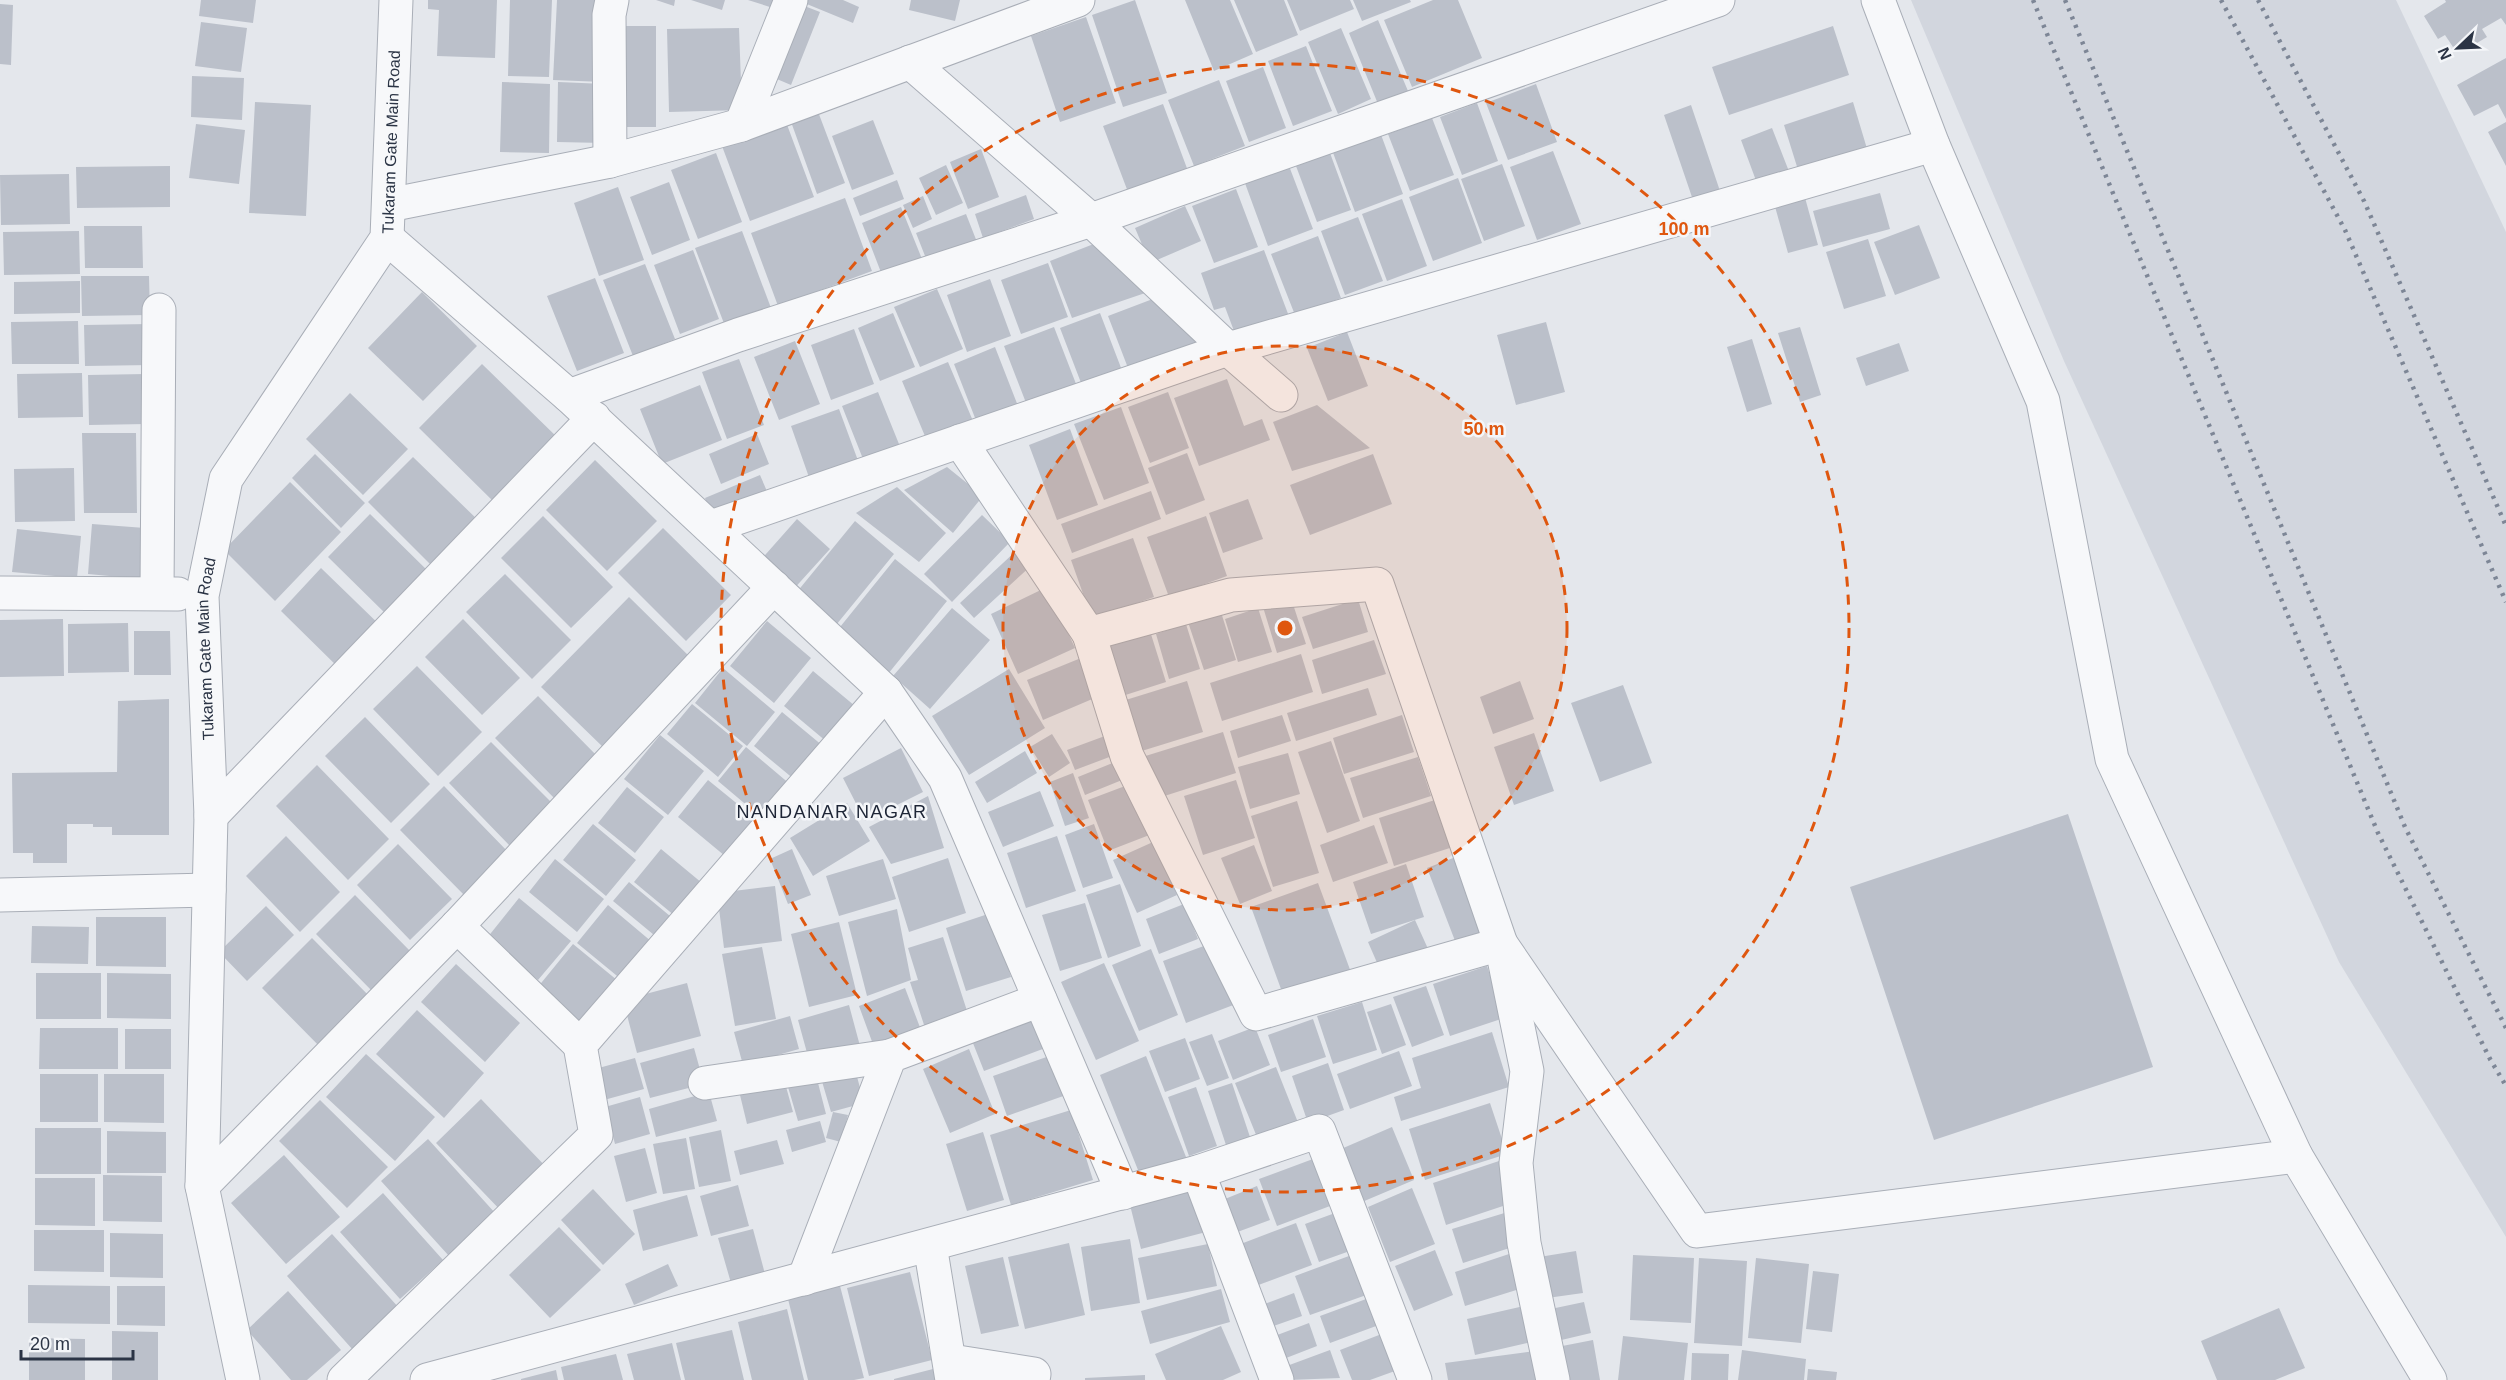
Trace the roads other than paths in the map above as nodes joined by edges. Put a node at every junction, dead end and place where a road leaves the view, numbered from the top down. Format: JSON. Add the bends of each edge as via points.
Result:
{"nodes":[{"id":1,"x":396,"y":0,"type":"edge"},
{"id":2,"x":612,"y":0,"type":"edge"},
{"id":3,"x":791,"y":0,"type":"edge"},
{"id":4,"x":1078,"y":0,"type":"edge"},
{"id":5,"x":1718,"y":0,"type":"edge"},
{"id":6,"x":1878,"y":0,"type":"edge"},
{"id":7,"x":910,"y":63,"type":"junction"},
{"id":8,"x":741,"y":125,"type":"junction"},
{"id":9,"x":1933,"y":145,"type":"junction"},
{"id":10,"x":610,"y":161,"type":"junction"},
{"id":11,"x":390,"y":205,"type":"junction"},
{"id":12,"x":1091,"y":220,"type":"junction"},
{"id":13,"x":387,"y":238,"type":"junction"},
{"id":14,"x":159,"y":310,"type":"dead end"},
{"id":15,"x":1228,"y":349,"type":"junction"},
{"id":16,"x":1281,"y":395,"type":"dead end"},
{"id":17,"x":569,"y":396,"type":"junction"},
{"id":18,"x":594,"y":418,"type":"junction"},
{"id":19,"x":960,"y":441,"type":"junction"},
{"id":20,"x":711,"y":527,"type":"junction"},
{"id":21,"x":774,"y":586,"type":"junction"},
{"id":22,"x":0,"y":593,"type":"edge"},
{"id":23,"x":157,"y":593,"type":"junction"},
{"id":24,"x":202,"y":596,"type":"junction"},
{"id":25,"x":1089,"y":634,"type":"junction"},
{"id":26,"x":886,"y":692,"type":"junction"},
{"id":27,"x":211,"y":816,"type":"junction"},
{"id":28,"x":209,"y":890,"type":"junction"},
{"id":29,"x":0,"y":895,"type":"edge"},
{"id":30,"x":457,"y":926,"type":"junction"},
{"id":31,"x":1501,"y":944,"type":"junction"},
{"id":32,"x":1040,"y":1000,"type":"junction"},
{"id":33,"x":580,"y":1045,"type":"junction"},
{"id":34,"x":890,"y":1056,"type":"junction"},
{"id":35,"x":705,"y":1083,"type":"dead end"},
{"id":36,"x":2296,"y":1156,"type":"junction"},
{"id":37,"x":1198,"y":1172,"type":"junction"},
{"id":38,"x":202,"y":1186,"type":"junction"},
{"id":39,"x":1123,"y":1193,"type":"junction"},
{"id":40,"x":930,"y":1245,"type":"junction"},
{"id":41,"x":804,"y":1279,"type":"junction"},
{"id":42,"x":952,"y":1370,"type":"edge"},
{"id":43,"x":243,"y":1380,"type":"edge"},
{"id":44,"x":344,"y":1380,"type":"edge"},
{"id":45,"x":427,"y":1380,"type":"edge"},
{"id":46,"x":1034,"y":1380,"type":"edge"},
{"id":47,"x":1277,"y":1380,"type":"edge"},
{"id":48,"x":1415,"y":1380,"type":"edge"},
{"id":49,"x":1553,"y":1380,"type":"edge"},
{"id":50,"x":2430,"y":1380,"type":"edge"}],
"edges":[{"from":1,"to":11,"type":"street","name":"Tukaram Gate Main Road"},
{"from":2,"to":10,"type":"street"},
{"from":3,"to":8,"type":"street"},
{"from":4,"to":7,"type":"street"},
{"from":5,"to":12,"type":"street"},
{"from":6,"to":9,"type":"street"},
{"from":7,"to":8,"type":"street"},
{"from":7,"to":12,"type":"street"},
{"from":8,"to":10,"type":"street"},
{"from":9,"to":15,"type":"street"},
{"from":9,"to":36,"type":"street","via":[[2043,401],[2112,759]]},
{"from":10,"to":11,"type":"street"},
{"from":11,"to":13,"type":"street","name":"Tukaram Gate Main Road"},
{"from":12,"to":15,"type":"street"},
{"from":12,"to":17,"type":"street","via":[[738,335]]},
{"from":13,"to":17,"type":"street"},
{"from":13,"to":24,"type":"street","name":"Tukaram Gate Main Road","via":[[226,479]]},
{"from":14,"to":23,"type":"street"},
{"from":15,"to":16,"type":"street"},
{"from":15,"to":19,"type":"street"},
{"from":17,"to":18,"type":"street"},
{"from":18,"to":20,"type":"street"},
{"from":18,"to":27,"type":"street"},
{"from":19,"to":20,"type":"street"},
{"from":19,"to":25,"type":"street"},
{"from":20,"to":21,"type":"street"},
{"from":21,"to":26,"type":"street"},
{"from":21,"to":30,"type":"street"},
{"from":22,"to":23,"type":"street"},
{"from":23,"to":24,"type":"street"},
{"from":24,"to":27,"type":"street","name":"Tukaram Gate Main Road"},
{"from":25,"to":31,"type":"street","via":[[1128,756],[1256,1014]]},
{"from":25,"to":31,"type":"street","via":[[1231,595],[1377,584]]},
{"from":26,"to":32,"type":"street","via":[[945,778]]},
{"from":26,"to":33,"type":"street"},
{"from":27,"to":28,"type":"street","name":"Tukaram Gate Main Road"},
{"from":28,"to":29,"type":"street"},
{"from":28,"to":38,"type":"street","name":"Tukaram Gate Main Road"},
{"from":30,"to":33,"type":"street"},
{"from":30,"to":38,"type":"street"},
{"from":31,"to":36,"type":"street","via":[[1697,1232]]},
{"from":31,"to":49,"type":"street","via":[[1527,1071],[1516,1163],[1524,1244]]},
{"from":32,"to":34,"type":"street"},
{"from":32,"to":39,"type":"street"},
{"from":33,"to":44,"type":"street","via":[[596,1135]]},
{"from":34,"to":35,"type":"street"},
{"from":34,"to":41,"type":"street"},
{"from":36,"to":50,"type":"street"},
{"from":37,"to":39,"type":"street"},
{"from":37,"to":47,"type":"street"},
{"from":37,"to":48,"type":"street","via":[[1319,1131]]},
{"from":38,"to":43,"type":"street","name":"Tukaram Gate Main Road"},
{"from":39,"to":40,"type":"street"},
{"from":40,"to":41,"type":"street"},
{"from":40,"to":42,"type":"street"},
{"from":41,"to":45,"type":"street"},
{"from":42,"to":46,"type":"street","via":[[1034,1374]]}]}
